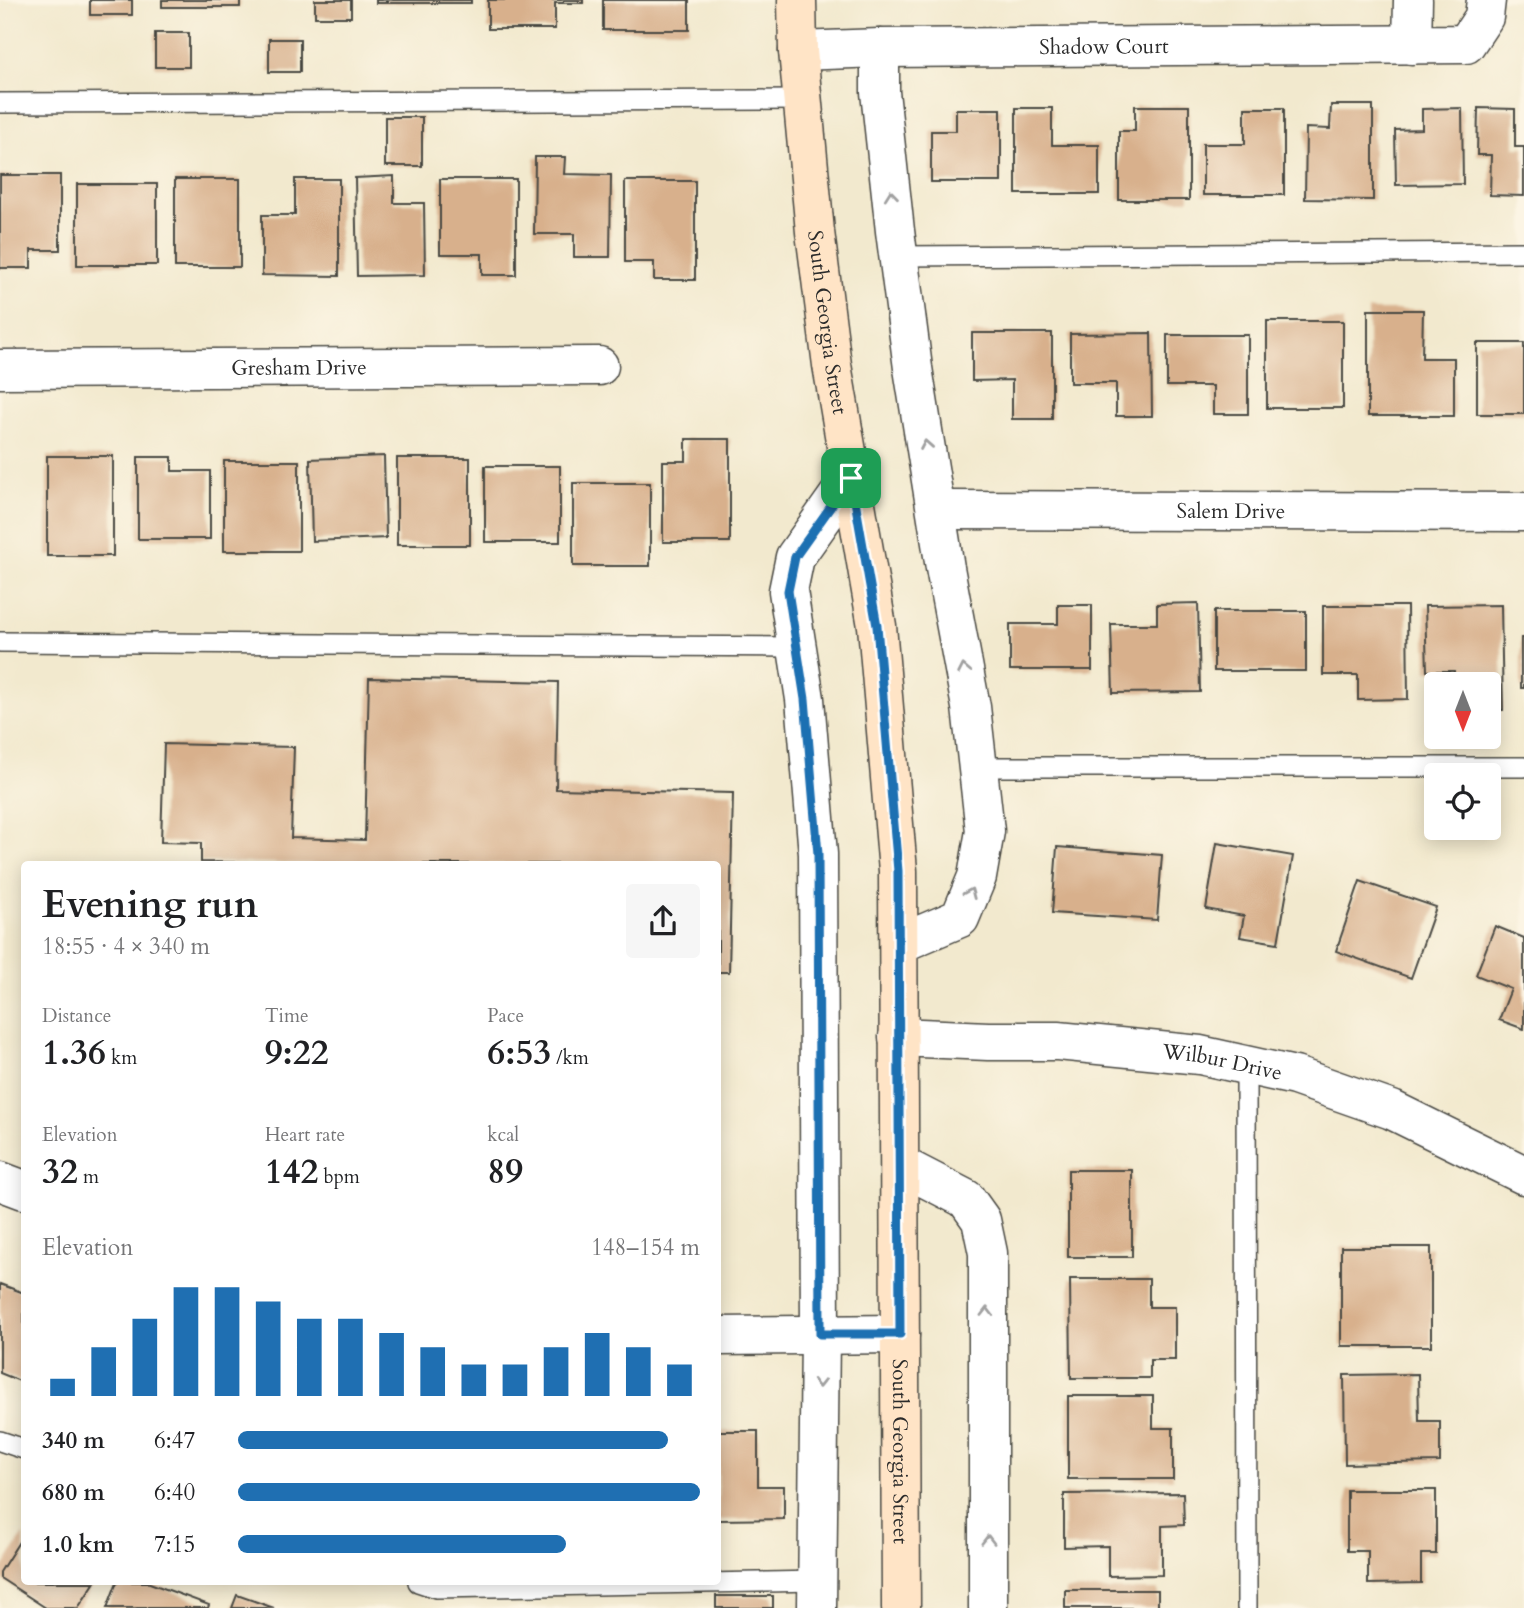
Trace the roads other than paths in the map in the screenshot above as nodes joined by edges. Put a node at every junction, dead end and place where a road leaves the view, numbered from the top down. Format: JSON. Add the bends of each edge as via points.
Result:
{"nodes":[{"id":1,"x":797,"y":0,"type":"edge"},
{"id":2,"x":1413,"y":0,"type":"edge"},
{"id":3,"x":1486,"y":0,"type":"edge"},
{"id":4,"x":1412,"y":46,"type":"junction"},
{"id":5,"x":880,"y":48,"type":"junction"},
{"id":6,"x":798,"y":51,"type":"junction"},
{"id":7,"x":803,"y":100,"type":"junction"},
{"id":8,"x":0,"y":103,"type":"edge"},
{"id":9,"x":1524,"y":253,"type":"edge"},
{"id":10,"x":898,"y":256,"type":"junction"},
{"id":11,"x":599,"y":366,"type":"dead end"},
{"id":12,"x":0,"y":369,"type":"edge"},
{"id":13,"x":851,"y":478,"type":"junction"},
{"id":14,"x":937,"y":510,"type":"junction"},
{"id":15,"x":1524,"y":512,"type":"edge"},
{"id":16,"x":0,"y":642,"type":"edge"},
{"id":17,"x":797,"y":647,"type":"junction"},
{"id":18,"x":978,"y":766,"type":"junction"},
{"id":19,"x":1524,"y":766,"type":"edge"},
{"id":20,"x":900,"y":944,"type":"junction"},
{"id":21,"x":898,"y":1037,"type":"junction"},
{"id":22,"x":1246,"y":1065,"type":"junction"},
{"id":23,"x":900,"y":1165,"type":"junction"},
{"id":24,"x":1524,"y":1175,"type":"edge"},
{"id":25,"x":0,"y":1181,"type":"edge"},
{"id":26,"x":21,"y":1189,"type":"edge"},
{"id":27,"x":820,"y":1334,"type":"junction"},
{"id":28,"x":900,"y":1334,"type":"junction"},
{"id":29,"x":721,"y":1336,"type":"edge"},
{"id":30,"x":0,"y":1441,"type":"edge"},
{"id":31,"x":21,"y":1449,"type":"edge"},
{"id":32,"x":427,"y":1585,"type":"edge"},
{"id":33,"x":817,"y":1595,"type":"edge"},
{"id":34,"x":901,"y":1608,"type":"edge"},
{"id":35,"x":988,"y":1608,"type":"edge"},
{"id":36,"x":1247,"y":1608,"type":"edge"}],
"edges":[{"from":1,"to":6,"type":"main road","name":"South Georgia Street"},
{"from":2,"to":4,"type":"street"},
{"from":3,"to":4,"type":"street","name":"Shadow Court","via":[[1484,18],[1466,44]]},
{"from":4,"to":5,"type":"street","name":"Shadow Court"},
{"from":5,"to":6,"type":"street","name":"Shadow Court"},
{"from":10,"to":5,"type":"street","one_way":true,"via":[[880,92]]},
{"from":6,"to":7,"type":"main road","name":"South Georgia Street"},
{"from":7,"to":8,"type":"lane"},
{"from":7,"to":13,"type":"main road","name":"South Georgia Street","via":[[815,232]]},
{"from":9,"to":10,"type":"lane"},
{"from":14,"to":10,"type":"street","one_way":true},
{"from":11,"to":12,"type":"street","name":"Gresham Drive"},
{"from":13,"to":17,"type":"street","via":[[795,557],[788,591]]},
{"from":13,"to":20,"type":"main road","name":"South Georgia Street","via":[[877,626],[898,859]]},
{"from":14,"to":15,"type":"street","name":"Salem Drive"},
{"from":18,"to":14,"type":"street","one_way":true},
{"from":16,"to":17,"type":"lane"},
{"from":17,"to":27,"type":"street","via":[[818,854]]},
{"from":18,"to":19,"type":"lane"},
{"from":20,"to":18,"type":"street","one_way":true,"via":[[960,918],[977,877],[985,831]]},
{"from":20,"to":21,"type":"main road","name":"South Georgia Street"},
{"from":21,"to":22,"type":"street","name":"Wilbur Drive","via":[[1058,1041],[1200,1055]]},
{"from":21,"to":23,"type":"main road","name":"South Georgia Street"},
{"from":22,"to":24,"type":"street","name":"Wilbur Drive","via":[[1295,1076],[1392,1110]]},
{"from":22,"to":36,"type":"lane"},
{"from":23,"to":28,"type":"main road","name":"South Georgia Street"},
{"from":35,"to":23,"type":"street","one_way":true,"via":[[988,1253],[981,1220],[966,1199]]},
{"from":25,"to":26,"type":"street"},
{"from":27,"to":28,"type":"street"},
{"from":27,"to":29,"type":"street"},
{"from":27,"to":33,"type":"street","one_way":true},
{"from":28,"to":34,"type":"main road","name":"South Georgia Street"},
{"from":30,"to":31,"type":"lane"},
{"from":32,"to":33,"type":"lane"}]}
